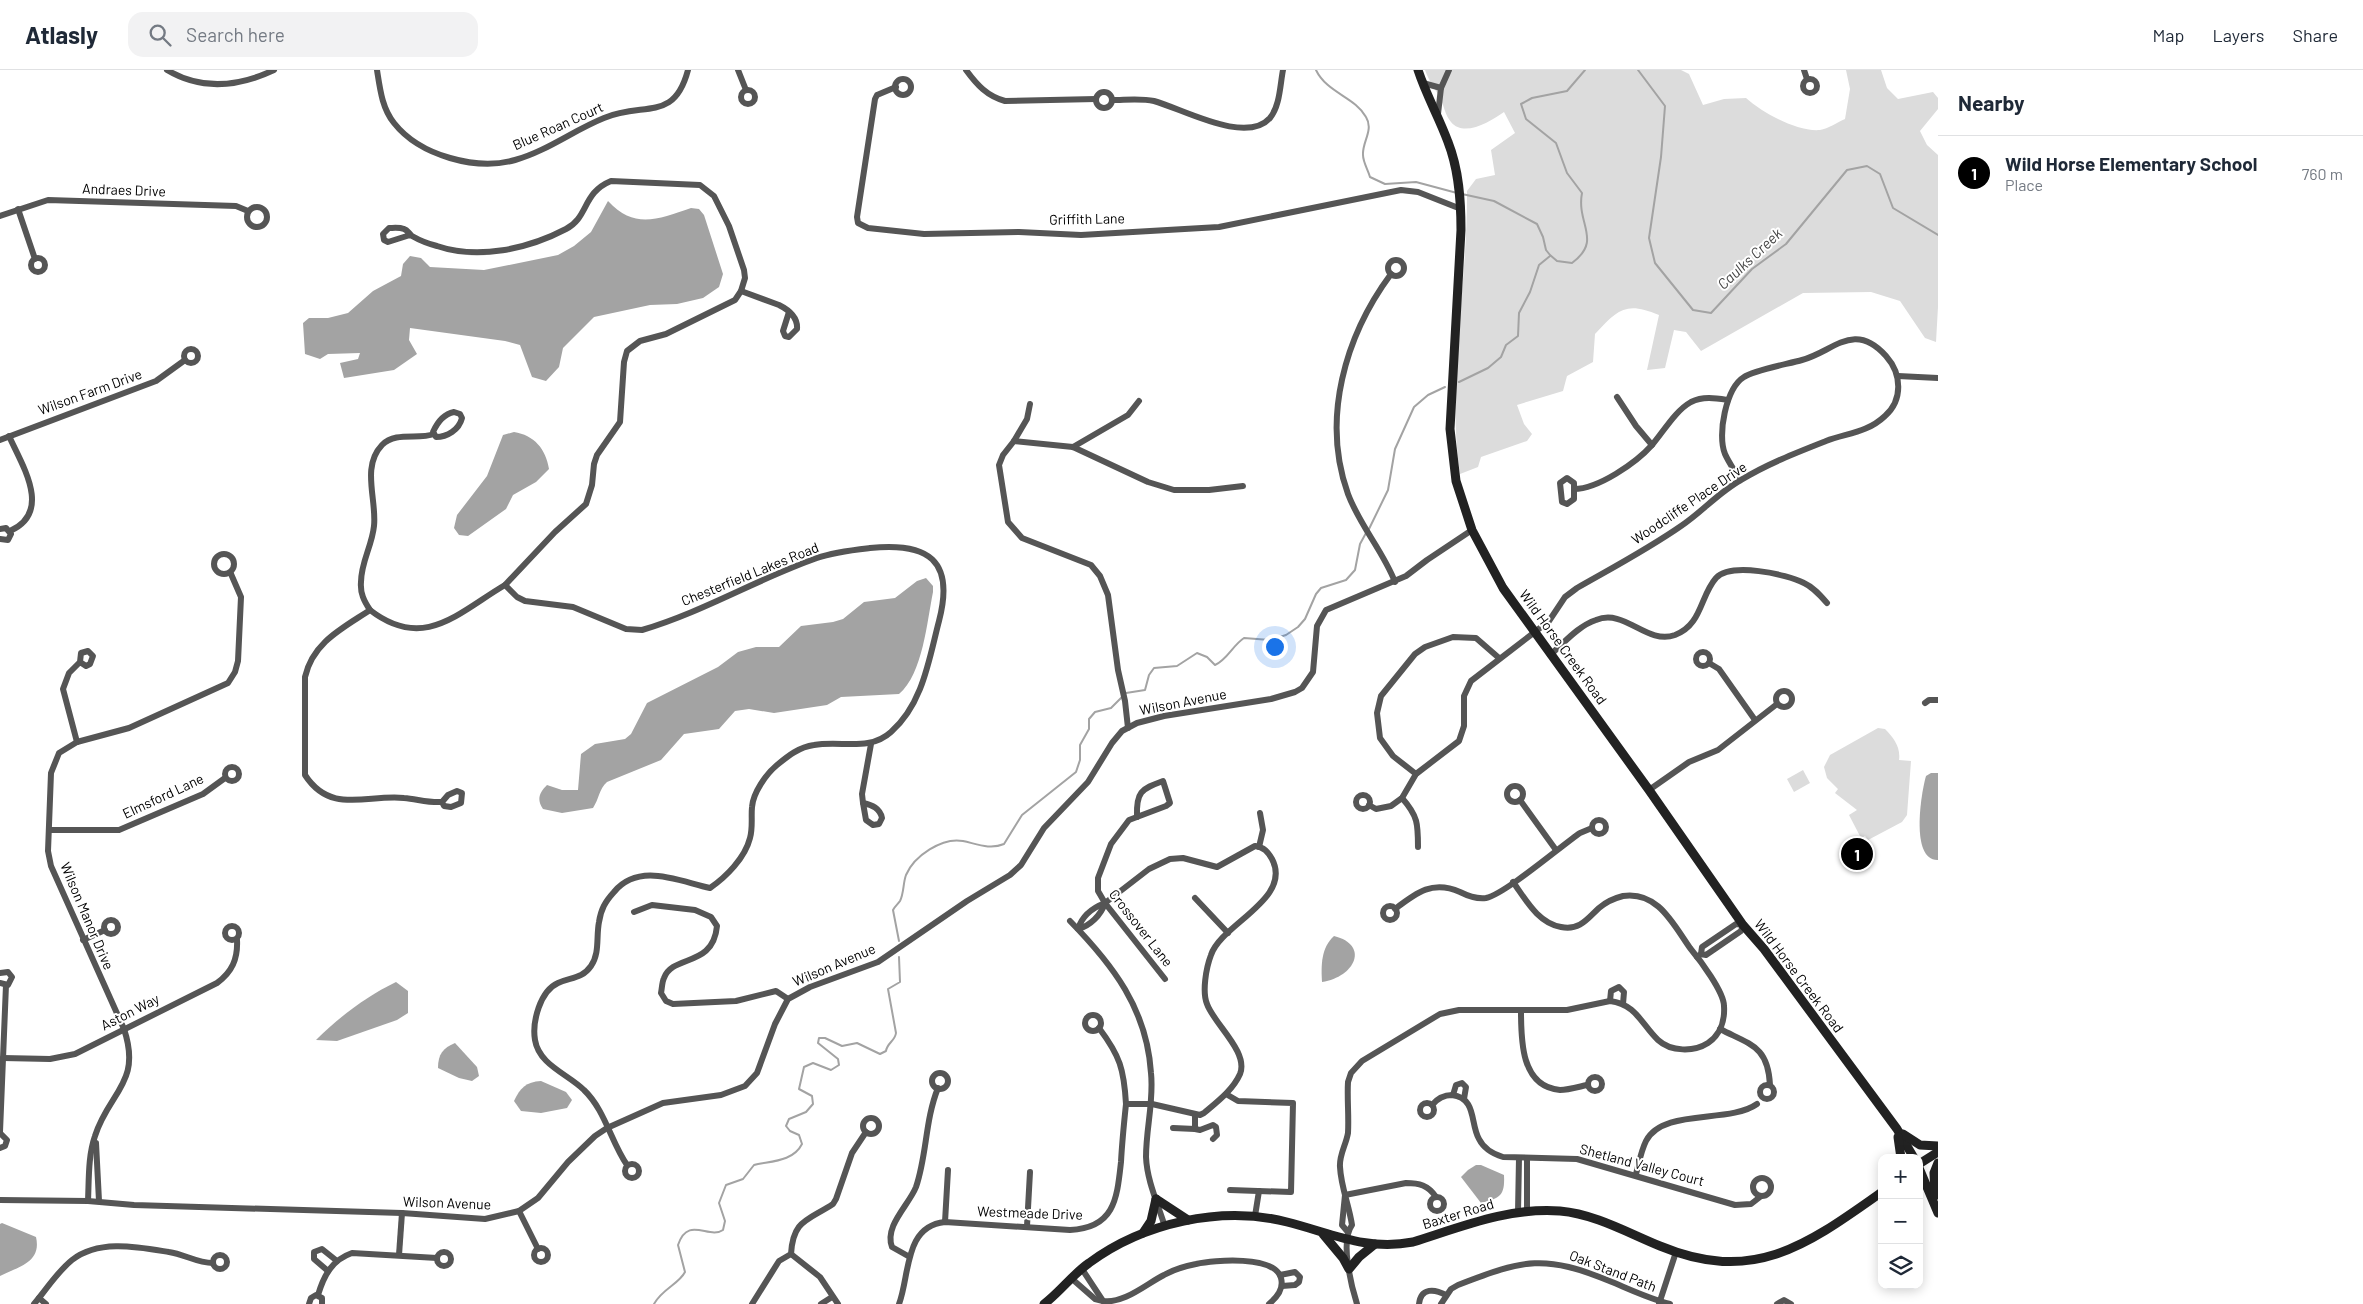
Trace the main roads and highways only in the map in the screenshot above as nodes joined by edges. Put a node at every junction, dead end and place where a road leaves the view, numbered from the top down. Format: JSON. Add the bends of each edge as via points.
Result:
{"nodes":[{"id":1,"x":1418,"y":70,"type":"edge"},
{"id":2,"x":1896,"y":1129,"type":"junction"},
{"id":3,"x":1938,"y":1146,"type":"edge"},
{"id":4,"x":1938,"y":1152,"type":"edge"},
{"id":5,"x":1900,"y":1154,"type":"edge"},
{"id":6,"x":1912,"y":1154,"type":"edge"},
{"id":7,"x":1923,"y":1161,"type":"edge"},
{"id":8,"x":1938,"y":1163,"type":"edge"},
{"id":9,"x":1923,"y":1177,"type":"edge"},
{"id":10,"x":1923,"y":1193,"type":"edge"},
{"id":11,"x":1878,"y":1195,"type":"edge"},
{"id":12,"x":1937,"y":1210,"type":"edge"},
{"id":13,"x":1188,"y":1220,"type":"junction"},
{"id":14,"x":1143,"y":1233,"type":"junction"},
{"id":15,"x":1323,"y":1234,"type":"junction"},
{"id":16,"x":1375,"y":1244,"type":"junction"},
{"id":17,"x":1044,"y":1304,"type":"edge"}],
"edges":[{"from":1,"to":2,"type":"main road","name":"Wild Horse Creek Road","via":[[1449,143],[1458,178],[1461,206],[1450,430],[1456,481],[1472,530],[1503,588],[1550,655],[1743,925]]},
{"from":2,"to":3,"type":"main road","via":[[1913,1142]]},
{"from":2,"to":5,"type":"main road"},
{"from":2,"to":6,"type":"main road","name":"Wild Horse Creek Road"},
{"from":4,"to":7,"type":"main road"},
{"from":8,"to":12,"type":"main road","via":[[1934,1182]]},
{"from":9,"to":12,"type":"main road"},
{"from":10,"to":12,"type":"main road"},
{"from":11,"to":16,"type":"main road","name":"Baxter Road","via":[[1824,1234],[1776,1256],[1749,1261],[1719,1261],[1676,1252],[1592,1218],[1563,1212],[1522,1212],[1494,1217],[1413,1242]]},
{"from":13,"to":14,"type":"main road","name":"Baxter Road"},
{"from":13,"to":14,"type":"main road","via":[[1156,1199],[1151,1221]]},
{"from":13,"to":15,"type":"main road","name":"Baxter Road","via":[[1255,1216]]},
{"from":14,"to":17,"type":"main road","name":"Baxter Road","via":[[1109,1250],[1082,1269]]},
{"from":15,"to":16,"type":"main road","name":"Baxter Road","via":[[1347,1236]]},
{"from":15,"to":16,"type":"main road","via":[[1349,1269]]}]}
